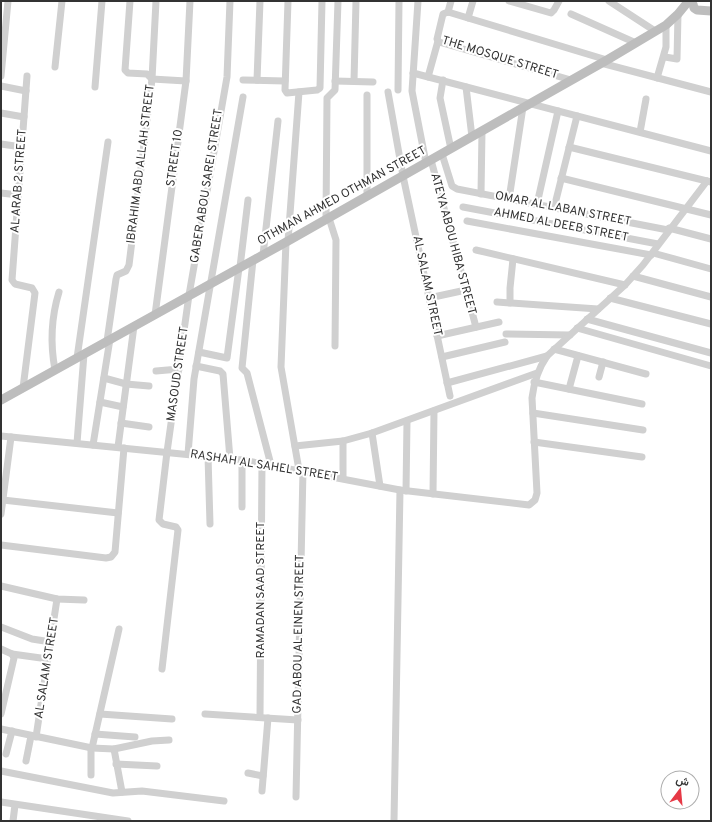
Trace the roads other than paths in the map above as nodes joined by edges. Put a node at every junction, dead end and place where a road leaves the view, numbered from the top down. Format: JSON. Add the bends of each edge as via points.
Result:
{"nodes":[{"id":1,"x":8,"y":1,"type":"edge"},
{"id":2,"x":62,"y":1,"type":"edge"},
{"id":3,"x":102,"y":1,"type":"edge"},
{"id":4,"x":130,"y":1,"type":"edge"},
{"id":5,"x":156,"y":1,"type":"edge"},
{"id":6,"x":190,"y":1,"type":"edge"},
{"id":7,"x":230,"y":1,"type":"edge"},
{"id":8,"x":260,"y":1,"type":"edge"},
{"id":9,"x":288,"y":1,"type":"edge"},
{"id":10,"x":322,"y":1,"type":"edge"},
{"id":11,"x":338,"y":1,"type":"edge"},
{"id":12,"x":356,"y":1,"type":"edge"},
{"id":13,"x":399,"y":1,"type":"edge"},
{"id":14,"x":418,"y":1,"type":"edge"},
{"id":15,"x":451,"y":1,"type":"edge"},
{"id":16,"x":472,"y":1,"type":"edge"},
{"id":17,"x":509,"y":1,"type":"edge"},
{"id":18,"x":560,"y":1,"type":"edge"},
{"id":19,"x":609,"y":1,"type":"edge"},
{"id":20,"x":689,"y":2,"type":"edge"},
{"id":21,"x":526,"y":3,"type":"edge"},
{"id":22,"x":711,"y":11,"type":"edge"},
{"id":23,"x":448,"y":12,"type":"junction"},
{"id":24,"x":571,"y":14,"type":"dead end"},
{"id":25,"x":678,"y":14,"type":"junction"},
{"id":26,"x":468,"y":18,"type":"junction"},
{"id":27,"x":666,"y":25,"type":"junction"},
{"id":28,"x":655,"y":31,"type":"junction"},
{"id":29,"x":438,"y":41,"type":"junction"},
{"id":30,"x":636,"y":43,"type":"junction"},
{"id":31,"x":665,"y":57,"type":"junction"},
{"id":32,"x":604,"y":62,"type":"junction"},
{"id":33,"x":55,"y":67,"type":"dead end"},
{"id":34,"x":413,"y":73,"type":"junction"},
{"id":35,"x":1,"y":76,"type":"edge"},
{"id":36,"x":27,"y":76,"type":"dead end"},
{"id":37,"x":428,"y":77,"type":"junction"},
{"id":38,"x":657,"y":78,"type":"junction"},
{"id":39,"x":152,"y":80,"type":"junction"},
{"id":40,"x":242,"y":80,"type":"dead end"},
{"id":41,"x":257,"y":80,"type":"junction"},
{"id":42,"x":443,"y":80,"type":"junction"},
{"id":43,"x":571,"y":80,"type":"junction"},
{"id":44,"x":186,"y":81,"type":"junction"},
{"id":45,"x":285,"y":81,"type":"junction"},
{"id":46,"x":335,"y":81,"type":"junction"},
{"id":47,"x":354,"y":81,"type":"junction"},
{"id":48,"x":373,"y":82,"type":"dead end"},
{"id":49,"x":1,"y":86,"type":"edge"},
{"id":50,"x":96,"y":87,"type":"dead end"},
{"id":51,"x":466,"y":87,"type":"junction"},
{"id":52,"x":398,"y":90,"type":"dead end"},
{"id":53,"x":26,"y":91,"type":"junction"},
{"id":54,"x":299,"y":92,"type":"junction"},
{"id":55,"x":388,"y":92,"type":"dead end"},
{"id":56,"x":711,"y":92,"type":"edge"},
{"id":57,"x":367,"y":95,"type":"dead end"},
{"id":58,"x":243,"y":97,"type":"dead end"},
{"id":59,"x":646,"y":99,"type":"dead end"},
{"id":60,"x":526,"y":105,"type":"junction"},
{"id":61,"x":558,"y":111,"type":"junction"},
{"id":62,"x":1,"y":113,"type":"edge"},
{"id":63,"x":577,"y":116,"type":"junction"},
{"id":64,"x":24,"y":117,"type":"junction"},
{"id":65,"x":278,"y":121,"type":"dead end"},
{"id":66,"x":482,"y":131,"type":"junction"},
{"id":67,"x":640,"y":132,"type":"junction"},
{"id":68,"x":472,"y":137,"type":"junction"},
{"id":69,"x":108,"y":142,"type":"dead end"},
{"id":70,"x":1,"y":144,"type":"edge"},
{"id":71,"x":570,"y":146,"type":"junction"},
{"id":72,"x":22,"y":148,"type":"junction"},
{"id":73,"x":451,"y":149,"type":"junction"},
{"id":74,"x":711,"y":151,"type":"edge"},
{"id":75,"x":442,"y":154,"type":"junction"},
{"id":76,"x":429,"y":161,"type":"junction"},
{"id":77,"x":403,"y":176,"type":"junction"},
{"id":78,"x":562,"y":178,"type":"junction"},
{"id":79,"x":709,"y":181,"type":"edge"},
{"id":80,"x":1,"y":192,"type":"edge"},
{"id":81,"x":481,"y":194,"type":"junction"},
{"id":82,"x":18,"y":195,"type":"junction"},
{"id":83,"x":368,"y":196,"type":"junction"},
{"id":84,"x":509,"y":199,"type":"junction"},
{"id":85,"x":248,"y":200,"type":"dead end"},
{"id":86,"x":537,"y":204,"type":"junction"},
{"id":87,"x":463,"y":207,"type":"dead end"},
{"id":88,"x":554,"y":208,"type":"junction"},
{"id":89,"x":685,"y":208,"type":"junction"},
{"id":90,"x":711,"y":215,"type":"edge"},
{"id":91,"x":328,"y":219,"type":"junction"},
{"id":92,"x":467,"y":221,"type":"dead end"},
{"id":93,"x":669,"y":229,"type":"junction"},
{"id":94,"x":711,"y":239,"type":"edge"},
{"id":95,"x":287,"y":242,"type":"junction"},
{"id":96,"x":658,"y":244,"type":"junction"},
{"id":97,"x":476,"y":250,"type":"dead end"},
{"id":98,"x":652,"y":254,"type":"junction"},
{"id":99,"x":263,"y":255,"type":"junction"},
{"id":100,"x":513,"y":259,"type":"junction"},
{"id":101,"x":253,"y":260,"type":"junction"},
{"id":102,"x":239,"y":268,"type":"junction"},
{"id":103,"x":711,"y":269,"type":"edge"},
{"id":104,"x":633,"y":276,"type":"junction"},
{"id":105,"x":212,"y":283,"type":"junction"},
{"id":106,"x":625,"y":284,"type":"junction"},
{"id":107,"x":466,"y":290,"type":"junction"},
{"id":108,"x":59,"y":292,"type":"dead end"},
{"id":109,"x":189,"y":295,"type":"junction"},
{"id":110,"x":711,"y":297,"type":"edge"},
{"id":111,"x":429,"y":298,"type":"junction"},
{"id":112,"x":610,"y":298,"type":"junction"},
{"id":113,"x":497,"y":302,"type":"dead end"},
{"id":114,"x":510,"y":303,"type":"junction"},
{"id":115,"x":598,"y":309,"type":"junction"},
{"id":116,"x":155,"y":315,"type":"junction"},
{"id":117,"x":587,"y":319,"type":"junction"},
{"id":118,"x":499,"y":322,"type":"dead end"},
{"id":119,"x":711,"y":324,"type":"edge"},
{"id":120,"x":134,"y":326,"type":"junction"},
{"id":121,"x":476,"y":327,"type":"junction"},
{"id":122,"x":578,"y":328,"type":"junction"},
{"id":123,"x":506,"y":334,"type":"dead end"},
{"id":124,"x":570,"y":335,"type":"junction"},
{"id":125,"x":437,"y":336,"type":"junction"},
{"id":126,"x":108,"y":340,"type":"junction"},
{"id":127,"x":505,"y":342,"type":"dead end"},
{"id":128,"x":335,"y":346,"type":"dead end"},
{"id":129,"x":554,"y":349,"type":"junction"},
{"id":130,"x":199,"y":352,"type":"junction"},
{"id":131,"x":711,"y":353,"type":"edge"},
{"id":132,"x":80,"y":356,"type":"junction"},
{"id":133,"x":547,"y":356,"type":"junction"},
{"id":134,"x":578,"y":356,"type":"junction"},
{"id":135,"x":442,"y":357,"type":"junction"},
{"id":136,"x":603,"y":362,"type":"junction"},
{"id":137,"x":196,"y":366,"type":"junction"},
{"id":138,"x":711,"y":366,"type":"edge"},
{"id":139,"x":55,"y":370,"type":"junction"},
{"id":140,"x":179,"y":370,"type":"junction"},
{"id":141,"x":156,"y":371,"type":"dead end"},
{"id":142,"x":537,"y":373,"type":"junction"},
{"id":143,"x":646,"y":374,"type":"dead end"},
{"id":144,"x":599,"y":377,"type":"dead end"},
{"id":145,"x":104,"y":378,"type":"junction"},
{"id":146,"x":534,"y":382,"type":"junction"},
{"id":147,"x":447,"y":383,"type":"junction"},
{"id":148,"x":126,"y":384,"type":"junction"},
{"id":149,"x":149,"y":386,"type":"dead end"},
{"id":150,"x":23,"y":388,"type":"junction"},
{"id":151,"x":568,"y":389,"type":"junction"},
{"id":152,"x":450,"y":396,"type":"dead end"},
{"id":153,"x":1,"y":400,"type":"edge"},
{"id":154,"x":100,"y":402,"type":"junction"},
{"id":155,"x":642,"y":404,"type":"dead end"},
{"id":156,"x":123,"y":407,"type":"junction"},
{"id":157,"x":434,"y":411,"type":"junction"},
{"id":158,"x":533,"y":413,"type":"junction"},
{"id":159,"x":407,"y":421,"type":"junction"},
{"id":160,"x":121,"y":423,"type":"junction"},
{"id":161,"x":149,"y":427,"type":"dead end"},
{"id":162,"x":643,"y":430,"type":"dead end"},
{"id":163,"x":372,"y":433,"type":"junction"},
{"id":164,"x":1,"y":436,"type":"edge"},
{"id":165,"x":11,"y":437,"type":"junction"},
{"id":166,"x":343,"y":441,"type":"junction"},
{"id":167,"x":534,"y":442,"type":"junction"},
{"id":168,"x":77,"y":443,"type":"junction"},
{"id":169,"x":93,"y":445,"type":"junction"},
{"id":170,"x":295,"y":446,"type":"junction"},
{"id":171,"x":121,"y":447,"type":"junction"},
{"id":172,"x":166,"y":452,"type":"junction"},
{"id":173,"x":188,"y":454,"type":"junction"},
{"id":174,"x":208,"y":456,"type":"junction"},
{"id":175,"x":642,"y":458,"type":"dead end"},
{"id":176,"x":230,"y":459,"type":"junction"},
{"id":177,"x":242,"y":460,"type":"junction"},
{"id":178,"x":262,"y":463,"type":"junction"},
{"id":179,"x":271,"y":465,"type":"junction"},
{"id":180,"x":301,"y":470,"type":"junction"},
{"id":181,"x":343,"y":478,"type":"junction"},
{"id":182,"x":380,"y":486,"type":"junction"},
{"id":183,"x":403,"y":490,"type":"junction"},
{"id":184,"x":433,"y":494,"type":"junction"},
{"id":185,"x":3,"y":500,"type":"junction"},
{"id":186,"x":242,"y":507,"type":"dead end"},
{"id":187,"x":118,"y":513,"type":"junction"},
{"id":188,"x":1,"y":514,"type":"edge"},
{"id":189,"x":210,"y":524,"type":"dead end"},
{"id":190,"x":1,"y":545,"type":"edge"},
{"id":191,"x":1,"y":586,"type":"edge"},
{"id":192,"x":57,"y":599,"type":"junction"},
{"id":193,"x":84,"y":600,"type":"dead end"},
{"id":194,"x":1,"y":627,"type":"edge"},
{"id":195,"x":119,"y":629,"type":"dead end"},
{"id":196,"x":51,"y":642,"type":"junction"},
{"id":197,"x":1,"y":649,"type":"edge"},
{"id":198,"x":12,"y":654,"type":"junction"},
{"id":199,"x":48,"y":659,"type":"junction"},
{"id":200,"x":162,"y":669,"type":"dead end"},
{"id":201,"x":4,"y":691,"type":"edge"},
{"id":202,"x":1,"y":714,"type":"edge"},
{"id":203,"x":100,"y":714,"type":"junction"},
{"id":204,"x":205,"y":714,"type":"dead end"},
{"id":205,"x":264,"y":718,"type":"junction"},
{"id":206,"x":172,"y":719,"type":"dead end"},
{"id":207,"x":298,"y":720,"type":"junction"},
{"id":208,"x":1,"y":729,"type":"edge"},
{"id":209,"x":12,"y":731,"type":"junction"},
{"id":210,"x":95,"y":734,"type":"junction"},
{"id":211,"x":34,"y":737,"type":"junction"},
{"id":212,"x":135,"y":737,"type":"dead end"},
{"id":213,"x":169,"y":740,"type":"dead end"},
{"id":214,"x":92,"y":748,"type":"junction"},
{"id":215,"x":114,"y":749,"type":"junction"},
{"id":216,"x":6,"y":754,"type":"dead end"},
{"id":217,"x":26,"y":761,"type":"dead end"},
{"id":218,"x":116,"y":764,"type":"junction"},
{"id":219,"x":157,"y":766,"type":"dead end"},
{"id":220,"x":1,"y":770,"type":"edge"},
{"id":221,"x":248,"y":774,"type":"dead end"},
{"id":222,"x":91,"y":775,"type":"dead end"},
{"id":223,"x":263,"y":776,"type":"junction"},
{"id":224,"x":262,"y":791,"type":"dead end"},
{"id":225,"x":122,"y":792,"type":"junction"},
{"id":226,"x":296,"y":797,"type":"dead end"},
{"id":227,"x":224,"y":801,"type":"dead end"},
{"id":228,"x":1,"y":802,"type":"edge"},
{"id":229,"x":15,"y":804,"type":"junction"},
{"id":230,"x":13,"y":821,"type":"edge"},
{"id":231,"x":128,"y":821,"type":"edge"},
{"id":232,"x":394,"y":821,"type":"edge"}],
"edges":[{"from":1,"to":35,"type":"street"},
{"from":2,"to":33,"type":"street"},
{"from":3,"to":50,"type":"street"},
{"from":4,"to":39,"type":"street","name":"IBRAHIM ABD ALLAH STREET","via":[[126,71],[147,74]]},
{"from":5,"to":39,"type":"street"},
{"from":6,"to":44,"type":"street","name":"STREET 10"},
{"from":7,"to":109,"type":"street","name":"GABER ABOU SAREI STREET","via":[[226,77]]},
{"from":8,"to":41,"type":"street"},
{"from":9,"to":45,"type":"street"},
{"from":10,"to":54,"type":"street","via":[[320,87],[317,90]]},
{"from":11,"to":46,"type":"street"},
{"from":12,"to":47,"type":"street"},
{"from":13,"to":52,"type":"street"},
{"from":14,"to":34,"type":"street","name":"ATEYA ABOU HIBA STREET"},
{"from":15,"to":23,"type":"street"},
{"from":16,"to":26,"type":"street"},
{"from":17,"to":21,"type":"street"},
{"from":18,"to":21,"type":"street","via":[[554,10],[549,12]]},
{"from":19,"to":28,"type":"street"},
{"from":20,"to":22,"type":"street","via":[[697,10]]},
{"from":20,"to":25,"type":"street","name":"OTHMAN AHMED OTHMAN STREET"},
{"from":23,"to":26,"type":"street"},
{"from":23,"to":29,"type":"street","name":"THE MOSQUE STREET","via":[[443,14]]},
{"from":24,"to":30,"type":"street"},
{"from":25,"to":27,"type":"street","name":"OTHMAN AHMED OTHMAN STREET"},
{"from":25,"to":31,"type":"street","via":[[677,59]]},
{"from":26,"to":32,"type":"street"},
{"from":27,"to":28,"type":"street","name":"OTHMAN AHMED OTHMAN STREET"},
{"from":27,"to":31,"type":"street"},
{"from":28,"to":30,"type":"street","name":"OTHMAN AHMED OTHMAN STREET"},
{"from":29,"to":37,"type":"street"},
{"from":29,"to":43,"type":"street","name":"THE MOSQUE STREET"},
{"from":30,"to":32,"type":"street","name":"OTHMAN AHMED OTHMAN STREET"},
{"from":31,"to":38,"type":"street"},
{"from":32,"to":38,"type":"street"},
{"from":32,"to":43,"type":"street","name":"OTHMAN AHMED OTHMAN STREET"},
{"from":34,"to":37,"type":"street"},
{"from":34,"to":76,"type":"street","name":"ATEYA ABOU HIBA STREET","via":[[412,91]]},
{"from":36,"to":53,"type":"street","name":"AL ARAB 2 STREET"},
{"from":37,"to":42,"type":"street"},
{"from":38,"to":56,"type":"street"},
{"from":39,"to":44,"type":"street"},
{"from":39,"to":126,"type":"street","name":"IBRAHIM ABD ALLAH STREET","via":[[129,266],[126,271],[117,275]]},
{"from":40,"to":41,"type":"street"},
{"from":41,"to":45,"type":"street"},
{"from":42,"to":51,"type":"street"},
{"from":42,"to":73,"type":"street","via":[[440,98]]},
{"from":43,"to":60,"type":"street","name":"OTHMAN AHMED OTHMAN STREET"},
{"from":44,"to":116,"type":"street","name":"STREET 10"},
{"from":45,"to":54,"type":"street","via":[[285,90],[289,93]]},
{"from":46,"to":47,"type":"street"},
{"from":46,"to":91,"type":"street","via":[[335,90],[327,98]]},
{"from":47,"to":48,"type":"street"},
{"from":49,"to":53,"type":"street"},
{"from":51,"to":60,"type":"street"},
{"from":51,"to":68,"type":"street"},
{"from":53,"to":64,"type":"street","name":"AL ARAB 2 STREET"},
{"from":54,"to":95,"type":"street","name":"GAD ABOU AL EINEN STREET"},
{"from":55,"to":77,"type":"street","name":"AL SALAM STREET"},
{"from":57,"to":83,"type":"street"},
{"from":58,"to":105,"type":"street"},
{"from":59,"to":67,"type":"street"},
{"from":60,"to":61,"type":"street"},
{"from":60,"to":66,"type":"street","name":"OTHMAN AHMED OTHMAN STREET"},
{"from":60,"to":84,"type":"street"},
{"from":61,"to":63,"type":"street"},
{"from":61,"to":86,"type":"street"},
{"from":62,"to":64,"type":"street"},
{"from":63,"to":67,"type":"street"},
{"from":63,"to":71,"type":"street"},
{"from":64,"to":72,"type":"street","name":"AL ARAB 2 STREET"},
{"from":65,"to":99,"type":"street"},
{"from":66,"to":68,"type":"street","name":"OTHMAN AHMED OTHMAN STREET"},
{"from":66,"to":81,"type":"street"},
{"from":67,"to":74,"type":"street"},
{"from":68,"to":73,"type":"street","name":"OTHMAN AHMED OTHMAN STREET"},
{"from":69,"to":132,"type":"street"},
{"from":70,"to":72,"type":"street"},
{"from":71,"to":78,"type":"street"},
{"from":71,"to":79,"type":"street"},
{"from":72,"to":82,"type":"street","name":"AL ARAB 2 STREET"},
{"from":73,"to":75,"type":"street","name":"OTHMAN AHMED OTHMAN STREET"},
{"from":75,"to":76,"type":"street","name":"OTHMAN AHMED OTHMAN STREET"},
{"from":75,"to":81,"type":"street","name":"OMAR AL LABAN STREET","via":[[452,186]]},
{"from":76,"to":77,"type":"street","name":"OTHMAN AHMED OTHMAN STREET"},
{"from":76,"to":107,"type":"street","name":"ATEYA ABOU HIBA STREET"},
{"from":77,"to":83,"type":"street","name":"OTHMAN AHMED OTHMAN STREET"},
{"from":77,"to":111,"type":"street","name":"AL SALAM STREET"},
{"from":78,"to":88,"type":"street"},
{"from":78,"to":89,"type":"street"},
{"from":79,"to":89,"type":"street"},
{"from":80,"to":82,"type":"street"},
{"from":81,"to":84,"type":"street","name":"OMAR AL LABAN STREET"},
{"from":82,"to":150,"type":"street","name":"AL ARAB 2 STREET","via":[[12,280],[15,284],[30,287],[35,293]]},
{"from":83,"to":91,"type":"street","name":"OTHMAN AHMED OTHMAN STREET"},
{"from":84,"to":86,"type":"street","name":"OMAR AL LABAN STREET"},
{"from":85,"to":102,"type":"street"},
{"from":86,"to":88,"type":"street","name":"OMAR AL LABAN STREET"},
{"from":87,"to":96,"type":"street","name":"AHMED AL DEEB STREET"},
{"from":88,"to":93,"type":"street","name":"OMAR AL LABAN STREET"},
{"from":89,"to":90,"type":"street"},
{"from":89,"to":93,"type":"street"},
{"from":91,"to":95,"type":"street","name":"OTHMAN AHMED OTHMAN STREET"},
{"from":91,"to":128,"type":"street","via":[[336,240]]},
{"from":92,"to":98,"type":"street"},
{"from":93,"to":94,"type":"street","name":"OMAR AL LABAN STREET"},
{"from":93,"to":96,"type":"street"},
{"from":95,"to":99,"type":"street","name":"OTHMAN AHMED OTHMAN STREET"},
{"from":95,"to":170,"type":"street","name":"GAD ABOU AL EINEN STREET","via":[[281,367]]},
{"from":96,"to":98,"type":"street"},
{"from":97,"to":100,"type":"street"},
{"from":98,"to":103,"type":"street"},
{"from":98,"to":104,"type":"street"},
{"from":99,"to":101,"type":"street","name":"OTHMAN AHMED OTHMAN STREET"},
{"from":100,"to":106,"type":"street"},
{"from":100,"to":114,"type":"street"},
{"from":101,"to":102,"type":"street","name":"OTHMAN AHMED OTHMAN STREET"},
{"from":101,"to":179,"type":"street","via":[[242,367],[247,373]]},
{"from":102,"to":105,"type":"street","name":"OTHMAN AHMED OTHMAN STREET"},
{"from":102,"to":130,"type":"street","via":[[227,358]]},
{"from":104,"to":106,"type":"street"},
{"from":104,"to":110,"type":"street"},
{"from":105,"to":109,"type":"street","name":"OTHMAN AHMED OTHMAN STREET"},
{"from":105,"to":130,"type":"street"},
{"from":106,"to":112,"type":"street"},
{"from":107,"to":111,"type":"street"},
{"from":107,"to":121,"type":"street","name":"ATEYA ABOU HIBA STREET"},
{"from":108,"to":139,"type":"street","via":[[54,307],[51,339]]},
{"from":109,"to":116,"type":"street","name":"OTHMAN AHMED OTHMAN STREET"},
{"from":109,"to":140,"type":"street","name":"MASOUD STREET"},
{"from":111,"to":125,"type":"street","name":"AL SALAM STREET"},
{"from":112,"to":115,"type":"street"},
{"from":112,"to":119,"type":"street"},
{"from":113,"to":114,"type":"street"},
{"from":114,"to":115,"type":"street"},
{"from":115,"to":117,"type":"street"},
{"from":116,"to":120,"type":"street","name":"OTHMAN AHMED OTHMAN STREET"},
{"from":117,"to":122,"type":"street"},
{"from":117,"to":131,"type":"street"},
{"from":118,"to":121,"type":"street"},
{"from":120,"to":126,"type":"street","name":"OTHMAN AHMED OTHMAN STREET"},
{"from":120,"to":148,"type":"street"},
{"from":121,"to":125,"type":"street"},
{"from":122,"to":124,"type":"street"},
{"from":122,"to":138,"type":"street"},
{"from":123,"to":124,"type":"street"},
{"from":124,"to":129,"type":"street"},
{"from":125,"to":135,"type":"street","name":"AL SALAM STREET"},
{"from":126,"to":132,"type":"street","name":"OTHMAN AHMED OTHMAN STREET"},
{"from":126,"to":145,"type":"street","name":"IBRAHIM ABD ALLAH STREET"},
{"from":127,"to":135,"type":"street"},
{"from":129,"to":133,"type":"street"},
{"from":129,"to":134,"type":"street"},
{"from":130,"to":137,"type":"street"},
{"from":132,"to":139,"type":"street","name":"OTHMAN AHMED OTHMAN STREET"},
{"from":132,"to":168,"type":"street"},
{"from":133,"to":142,"type":"street"},
{"from":133,"to":147,"type":"street"},
{"from":134,"to":136,"type":"street"},
{"from":134,"to":151,"type":"street"},
{"from":135,"to":147,"type":"street","name":"AL SALAM STREET"},
{"from":136,"to":143,"type":"street"},
{"from":136,"to":144,"type":"street"},
{"from":137,"to":173,"type":"street"},
{"from":137,"to":176,"type":"street","via":[[218,370],[223,374]]},
{"from":139,"to":150,"type":"street","name":"OTHMAN AHMED OTHMAN STREET"},
{"from":140,"to":141,"type":"street"},
{"from":140,"to":172,"type":"street","name":"MASOUD STREET"},
{"from":142,"to":146,"type":"street"},
{"from":142,"to":157,"type":"street"},
{"from":145,"to":148,"type":"street"},
{"from":145,"to":154,"type":"street","name":"IBRAHIM ABD ALLAH STREET"},
{"from":146,"to":151,"type":"street"},
{"from":146,"to":158,"type":"street"},
{"from":147,"to":152,"type":"street","name":"AL SALAM STREET"},
{"from":148,"to":149,"type":"street"},
{"from":148,"to":156,"type":"street"},
{"from":150,"to":153,"type":"street","name":"OTHMAN AHMED OTHMAN STREET"},
{"from":151,"to":155,"type":"street"},
{"from":154,"to":156,"type":"street"},
{"from":154,"to":169,"type":"street","name":"IBRAHIM ABD ALLAH STREET"},
{"from":156,"to":160,"type":"street"},
{"from":157,"to":159,"type":"street"},
{"from":157,"to":184,"type":"street"},
{"from":158,"to":162,"type":"street"},
{"from":158,"to":167,"type":"street"},
{"from":159,"to":163,"type":"street"},
{"from":159,"to":183,"type":"street"},
{"from":160,"to":161,"type":"street"},
{"from":160,"to":171,"type":"street"},
{"from":163,"to":166,"type":"street"},
{"from":163,"to":182,"type":"street"},
{"from":164,"to":165,"type":"street","name":"RASHAH AL SAHEL STREET"},
{"from":165,"to":168,"type":"street","name":"RASHAH AL SAHEL STREET"},
{"from":165,"to":185,"type":"street"},
{"from":166,"to":170,"type":"street"},
{"from":166,"to":181,"type":"street"},
{"from":167,"to":175,"type":"street"},
{"from":167,"to":184,"type":"street","name":"RASHAH AL SAHEL STREET","via":[[536,497],[532,503],[526,506]]},
{"from":168,"to":169,"type":"street","name":"RASHAH AL SAHEL STREET"},
{"from":169,"to":171,"type":"street","name":"RASHAH AL SAHEL STREET"},
{"from":170,"to":180,"type":"street","name":"GAD ABOU AL EINEN STREET"},
{"from":171,"to":172,"type":"street","name":"RASHAH AL SAHEL STREET"},
{"from":171,"to":187,"type":"street"},
{"from":172,"to":173,"type":"street","name":"RASHAH AL SAHEL STREET"},
{"from":172,"to":200,"type":"street","name":"MASOUD STREET","via":[[159,520],[178,530]]},
{"from":173,"to":174,"type":"street","name":"RASHAH AL SAHEL STREET"},
{"from":174,"to":176,"type":"street","name":"RASHAH AL SAHEL STREET"},
{"from":174,"to":189,"type":"street"},
{"from":176,"to":177,"type":"street","name":"RASHAH AL SAHEL STREET"},
{"from":177,"to":178,"type":"street","name":"RASHAH AL SAHEL STREET"},
{"from":177,"to":186,"type":"street"},
{"from":178,"to":179,"type":"street","name":"RASHAH AL SAHEL STREET"},
{"from":178,"to":205,"type":"street","name":"RAMADAN SAAD STREET"},
{"from":179,"to":180,"type":"street","name":"RASHAH AL SAHEL STREET"},
{"from":180,"to":181,"type":"street","name":"RASHAH AL SAHEL STREET"},
{"from":180,"to":207,"type":"street","name":"GAD ABOU AL EINEN STREET"},
{"from":181,"to":182,"type":"street","name":"RASHAH AL SAHEL STREET"},
{"from":182,"to":183,"type":"street","name":"RASHAH AL SAHEL STREET"},
{"from":183,"to":184,"type":"street","name":"RASHAH AL SAHEL STREET"},
{"from":183,"to":232,"type":"street"},
{"from":185,"to":187,"type":"street"},
{"from":185,"to":188,"type":"street"},
{"from":187,"to":190,"type":"street","via":[[115,552],[111,557]]},
{"from":191,"to":192,"type":"street"},
{"from":192,"to":193,"type":"street"},
{"from":192,"to":196,"type":"street","name":"AL SALAM STREET"},
{"from":194,"to":196,"type":"street","via":[[32,639]]},
{"from":195,"to":203,"type":"street"},
{"from":196,"to":199,"type":"street","name":"AL SALAM STREET"},
{"from":197,"to":198,"type":"street"},
{"from":198,"to":199,"type":"street"},
{"from":198,"to":201,"type":"street","via":[[14,660]]},
{"from":199,"to":211,"type":"street","name":"AL SALAM STREET"},
{"from":201,"to":202,"type":"street"},
{"from":203,"to":206,"type":"street"},
{"from":203,"to":210,"type":"street"},
{"from":204,"to":205,"type":"street"},
{"from":205,"to":207,"type":"street"},
{"from":205,"to":223,"type":"street","name":"RAMADAN SAAD STREET"},
{"from":207,"to":226,"type":"street","name":"GAD ABOU AL EINEN STREET"},
{"from":208,"to":209,"type":"street"},
{"from":209,"to":211,"type":"street"},
{"from":209,"to":216,"type":"street"},
{"from":210,"to":212,"type":"street"},
{"from":210,"to":214,"type":"street"},
{"from":211,"to":214,"type":"street"},
{"from":211,"to":217,"type":"street","name":"AL SALAM STREET"},
{"from":213,"to":215,"type":"street"},
{"from":214,"to":215,"type":"street"},
{"from":214,"to":222,"type":"street"},
{"from":215,"to":218,"type":"street"},
{"from":218,"to":219,"type":"street"},
{"from":218,"to":225,"type":"street"},
{"from":220,"to":225,"type":"street"},
{"from":221,"to":223,"type":"street"},
{"from":223,"to":224,"type":"street","name":"RAMADAN SAAD STREET"},
{"from":225,"to":227,"type":"street","via":[[142,791]]},
{"from":228,"to":229,"type":"street"},
{"from":229,"to":230,"type":"street"},
{"from":229,"to":231,"type":"street"}]}
